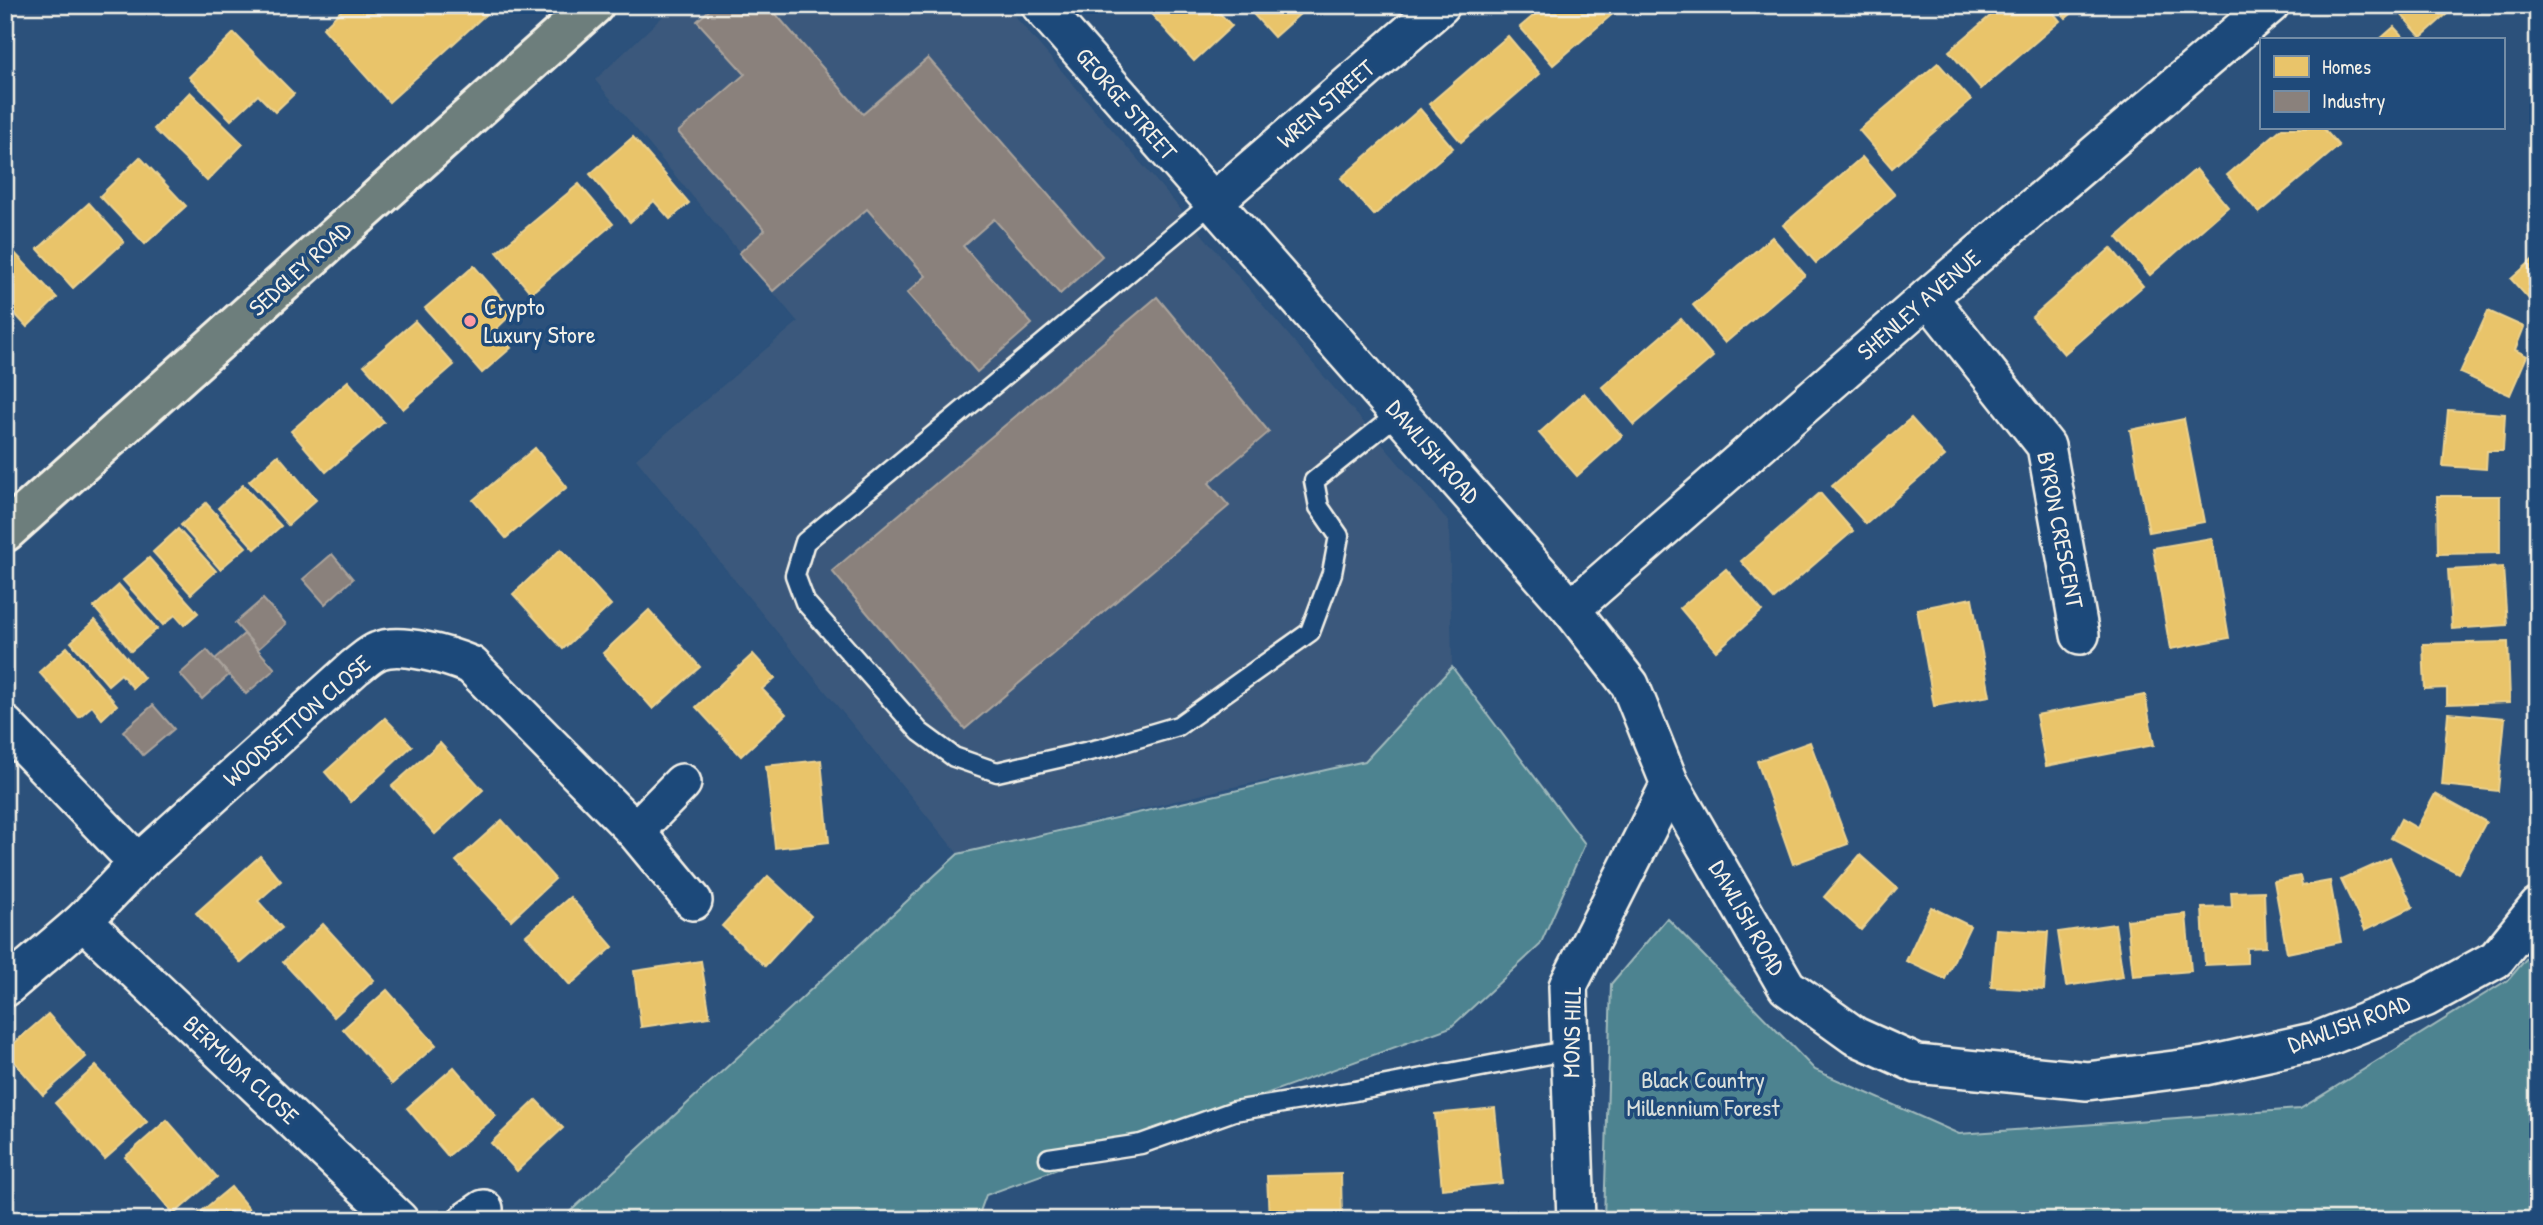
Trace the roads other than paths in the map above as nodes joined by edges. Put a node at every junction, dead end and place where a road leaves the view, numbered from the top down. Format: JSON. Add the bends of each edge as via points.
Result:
{"nodes":[{"id":1,"x":594,"y":5,"type":"edge"},
{"id":2,"x":1040,"y":5,"type":"edge"},
{"id":3,"x":1441,"y":5,"type":"edge"},
{"id":4,"x":2270,"y":5,"type":"edge"},
{"id":5,"x":1212,"y":203,"type":"junction"},
{"id":6,"x":1928,"y":297,"type":"junction"},
{"id":7,"x":1399,"y":413,"type":"junction"},
{"id":8,"x":5,"y":532,"type":"edge"},
{"id":9,"x":1571,"y":609,"type":"junction"},
{"id":10,"x":2080,"y":635,"type":"dead end"},
{"id":11,"x":5,"y":724,"type":"edge"},
{"id":12,"x":682,"y":783,"type":"dead end"},
{"id":13,"x":1670,"y":784,"type":"junction"},
{"id":14,"x":635,"y":831,"type":"junction"},
{"id":15,"x":138,"y":863,"type":"junction"},
{"id":16,"x":693,"y":901,"type":"dead end"},
{"id":17,"x":2538,"y":907,"type":"edge"},
{"id":18,"x":83,"y":921,"type":"junction"},
{"id":19,"x":5,"y":988,"type":"edge"},
{"id":20,"x":1570,"y":1050,"type":"junction"},
{"id":21,"x":1049,"y":1158,"type":"dead end"},
{"id":22,"x":399,"y":1220,"type":"edge"},
{"id":23,"x":1576,"y":1220,"type":"edge"}],
"edges":[{"from":1,"to":8,"type":"main road","name":"SEDGLEY ROAD"},
{"from":2,"to":5,"type":"street","name":"GEORGE STREET"},
{"from":3,"to":5,"type":"street","name":"WREN STREET"},
{"from":4,"to":6,"type":"street","name":"SHENLEY AVENUE"},
{"from":5,"to":7,"type":"street","name":"DAWLISH ROAD"},
{"from":5,"to":7,"type":"lane","via":[[805,542],[795,575],[805,601],[920,732],[954,757],[997,772],[1178,726],[1310,632],[1332,573],[1339,536],[1319,507],[1314,481]]},
{"from":6,"to":9,"type":"street","name":"SHENLEY AVENUE"},
{"from":6,"to":10,"type":"street","name":"BYRON CRESCENT","via":[[2046,446]]},
{"from":7,"to":9,"type":"street","name":"DAWLISH ROAD"},
{"from":9,"to":13,"type":"street","name":"DAWLISH ROAD","via":[[1630,685]]},
{"from":11,"to":15,"type":"street"},
{"from":12,"to":14,"type":"street"},
{"from":13,"to":17,"type":"street","name":"DAWLISH ROAD","via":[[1787,987],[1855,1036],[1917,1064],[2087,1080],[2205,1066],[2317,1041],[2425,998],[2496,958]]},
{"from":13,"to":20,"type":"street","name":"MONS HILL","via":[[1568,985]]},
{"from":14,"to":15,"type":"street","name":"WOODSETTON CLOSE","via":[[471,665],[438,652],[380,650],[355,667]]},
{"from":14,"to":16,"type":"street","name":"WOODSETTON CLOSE"},
{"from":15,"to":18,"type":"street","name":"WOODSETTON CLOSE"},
{"from":18,"to":19,"type":"street","name":"WOODSETTON CLOSE"},
{"from":18,"to":22,"type":"street","name":"BERMUDA CLOSE"},
{"from":20,"to":21,"type":"lane","via":[[1234,1111],[1141,1144]]},
{"from":20,"to":23,"type":"street","name":"MONS HILL"}]}
